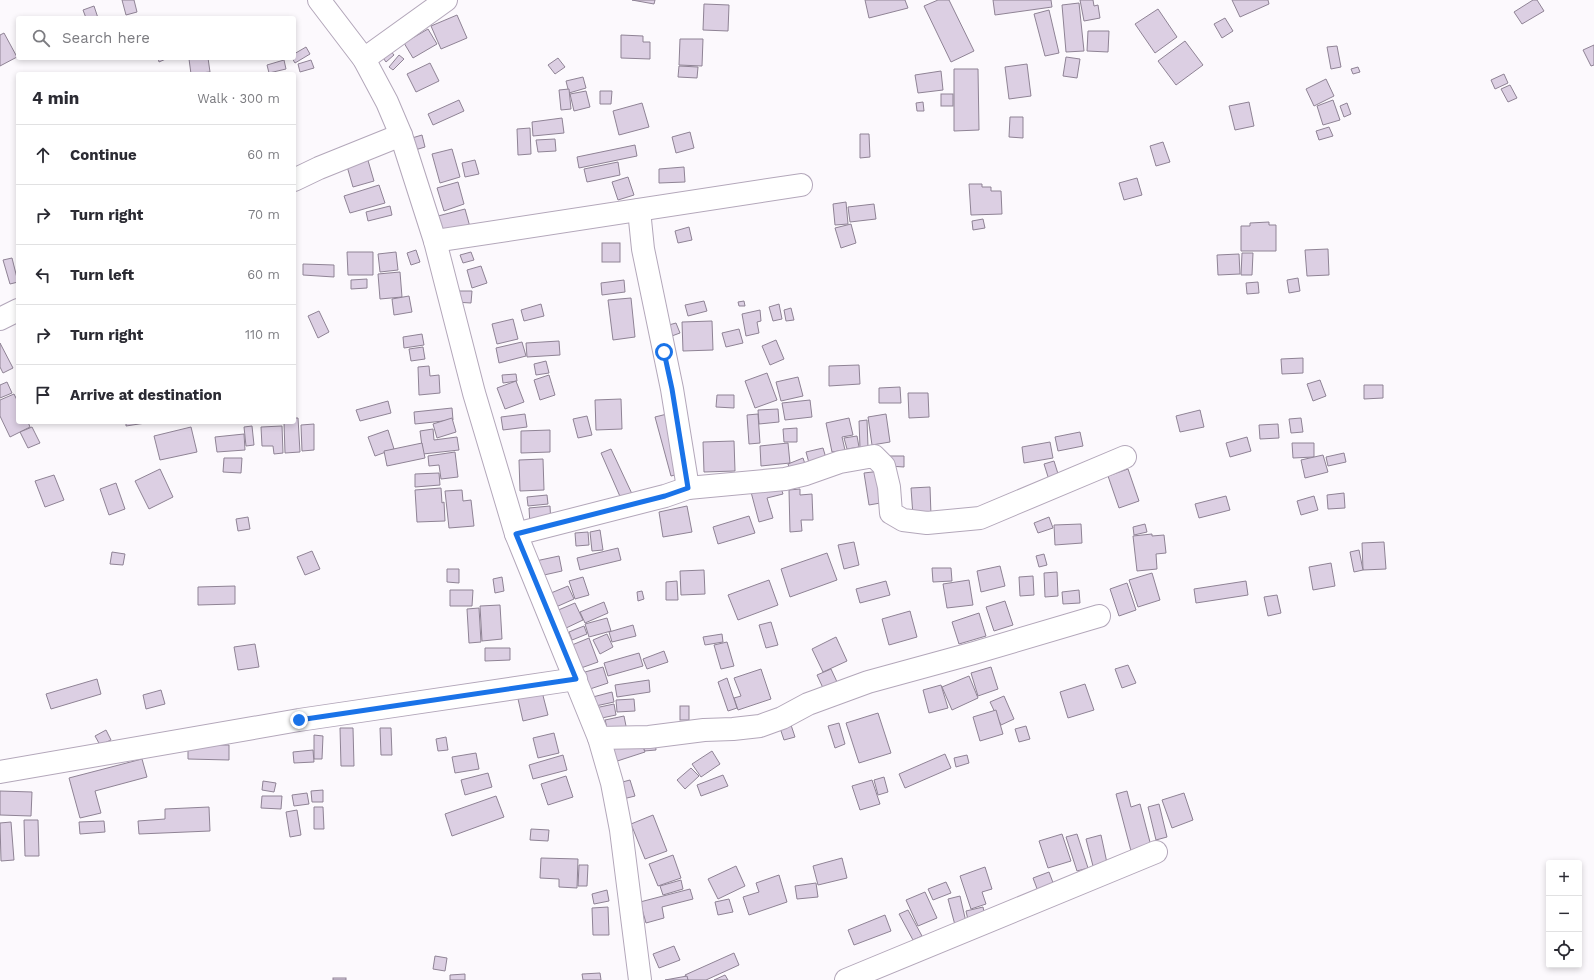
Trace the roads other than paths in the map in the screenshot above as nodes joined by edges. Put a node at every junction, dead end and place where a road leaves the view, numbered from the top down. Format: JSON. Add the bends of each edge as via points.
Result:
{"nodes":[{"id":1,"x":319,"y":0,"type":"edge"},
{"id":2,"x":446,"y":0,"type":"edge"},
{"id":3,"x":364,"y":59,"type":"junction"},
{"id":4,"x":401,"y":135,"type":"junction"},
{"id":5,"x":296,"y":179,"type":"edge"},
{"id":6,"x":801,"y":185,"type":"dead end"},
{"id":7,"x":638,"y":210,"type":"junction"},
{"id":8,"x":435,"y":241,"type":"junction"},
{"id":9,"x":16,"y":311,"type":"edge"},
{"id":10,"x":0,"y":319,"type":"edge"},
{"id":11,"x":1125,"y":457,"type":"dead end"},
{"id":12,"x":688,"y":488,"type":"junction"},
{"id":13,"x":516,"y":534,"type":"junction"},
{"id":14,"x":1099,"y":616,"type":"dead end"},
{"id":15,"x":576,"y":679,"type":"junction"},
{"id":16,"x":599,"y":738,"type":"junction"},
{"id":17,"x":0,"y":772,"type":"edge"},
{"id":18,"x":1156,"y":852,"type":"dead end"},
{"id":19,"x":640,"y":980,"type":"edge"},
{"id":20,"x":846,"y":980,"type":"edge"}],
"edges":[{"from":1,"to":3,"type":"street"},
{"from":2,"to":3,"type":"street"},
{"from":3,"to":4,"type":"street"},
{"from":4,"to":5,"type":"street"},
{"from":4,"to":8,"type":"street"},
{"from":6,"to":7,"type":"street"},
{"from":7,"to":8,"type":"street"},
{"from":7,"to":12,"type":"street"},
{"from":8,"to":13,"type":"street","via":[[474,393]]},
{"from":9,"to":10,"type":"street"},
{"from":11,"to":12,"type":"street","via":[[980,518],[927,523],[903,520],[891,513],[884,466],[874,456],[840,462],[785,479]]},
{"from":12,"to":13,"type":"street"},
{"from":13,"to":15,"type":"street"},
{"from":14,"to":16,"type":"street","via":[[868,682],[808,704],[760,726],[648,738]]},
{"from":15,"to":16,"type":"street"},
{"from":15,"to":17,"type":"street","via":[[299,720]]},
{"from":16,"to":19,"type":"street","via":[[612,783],[621,830]]},
{"from":18,"to":20,"type":"street"}]}
